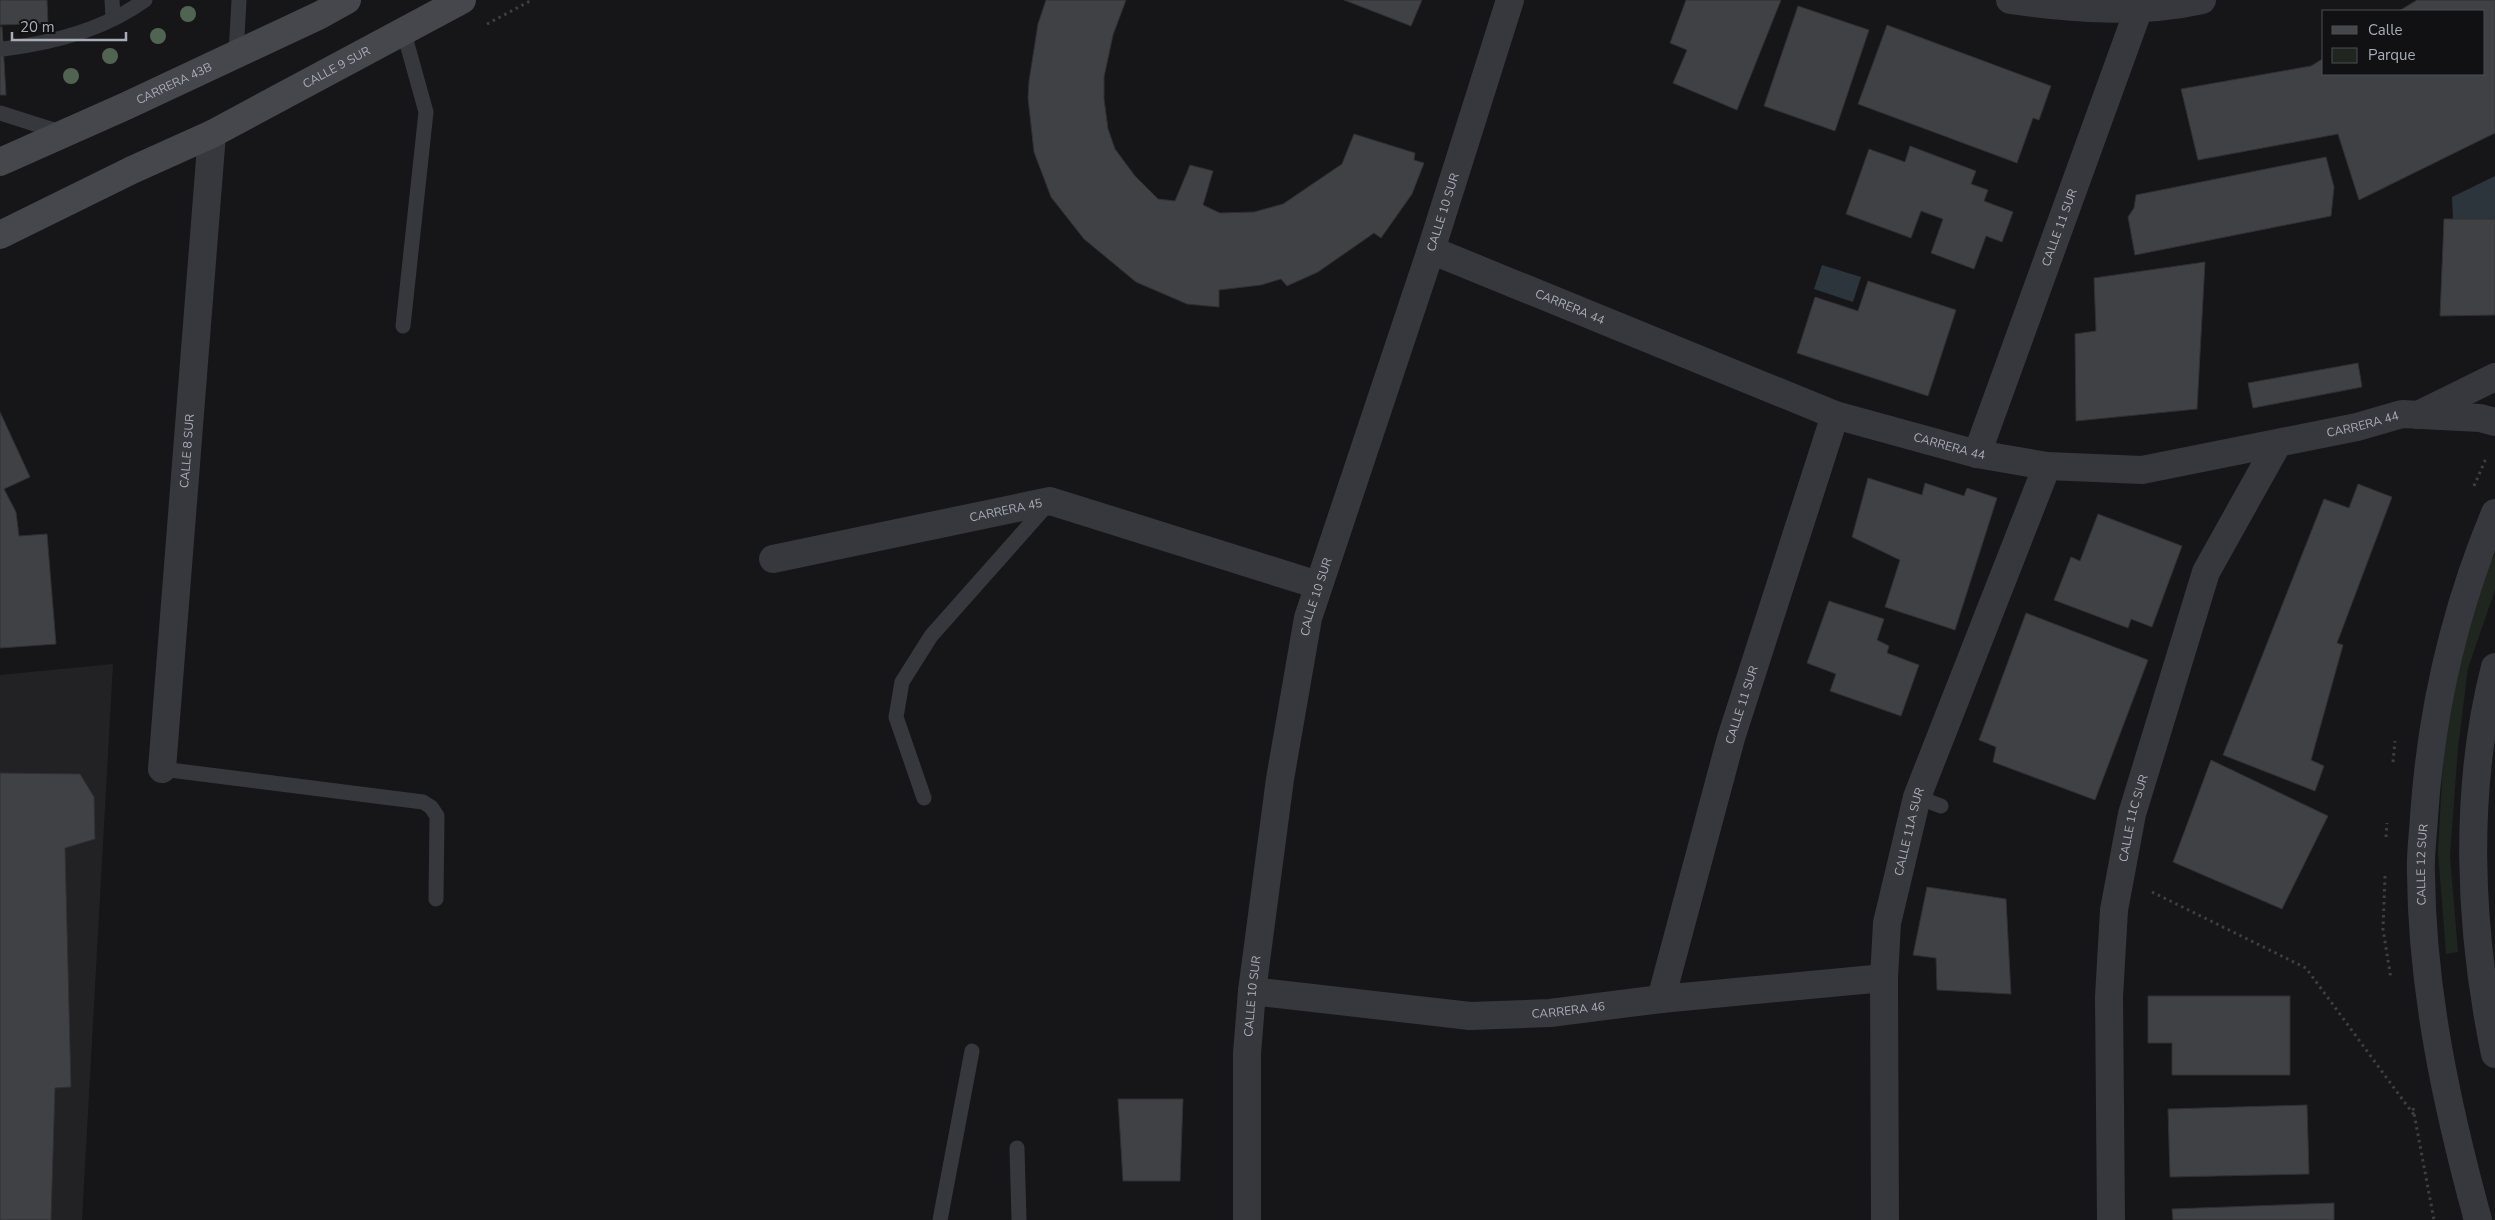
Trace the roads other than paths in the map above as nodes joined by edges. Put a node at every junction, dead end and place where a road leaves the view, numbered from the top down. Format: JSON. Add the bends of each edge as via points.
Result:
{"nodes":[{"id":1,"x":112,"y":0,"type":"edge"},
{"id":2,"x":146,"y":0,"type":"edge"},
{"id":3,"x":239,"y":0,"type":"edge"},
{"id":4,"x":345,"y":0,"type":"edge"},
{"id":5,"x":462,"y":0,"type":"edge"},
{"id":6,"x":1510,"y":0,"type":"edge"},
{"id":7,"x":2010,"y":0,"type":"edge"},
{"id":8,"x":2202,"y":0,"type":"edge"},
{"id":9,"x":2140,"y":4,"type":"edge"},
{"id":10,"x":113,"y":18,"type":"junction"},
{"id":11,"x":404,"y":33,"type":"junction"},
{"id":12,"x":2,"y":49,"type":"dead end"},
{"id":13,"x":236,"y":54,"type":"junction"},
{"id":14,"x":0,"y":113,"type":"edge"},
{"id":15,"x":63,"y":134,"type":"junction"},
{"id":16,"x":212,"y":134,"type":"junction"},
{"id":17,"x":0,"y":162,"type":"edge"},
{"id":18,"x":0,"y":236,"type":"edge"},
{"id":19,"x":1431,"y":250,"type":"junction"},
{"id":20,"x":403,"y":326,"type":"dead end"},
{"id":21,"x":2495,"y":377,"type":"edge"},
{"id":22,"x":1835,"y":415,"type":"junction"},
{"id":23,"x":2418,"y":415,"type":"junction"},
{"id":24,"x":2495,"y":422,"type":"edge"},
{"id":25,"x":2278,"y":443,"type":"junction"},
{"id":26,"x":1977,"y":454,"type":"junction"},
{"id":27,"x":2047,"y":466,"type":"junction"},
{"id":28,"x":1050,"y":501,"type":"junction"},
{"id":29,"x":2495,"y":513,"type":"edge"},
{"id":30,"x":774,"y":559,"type":"dead end"},
{"id":31,"x":1318,"y":585,"type":"junction"},
{"id":32,"x":2495,"y":667,"type":"edge"},
{"id":33,"x":162,"y":769,"type":"joint"},
{"id":34,"x":924,"y":798,"type":"dead end"},
{"id":35,"x":436,"y":899,"type":"dead end"},
{"id":36,"x":1884,"y":978,"type":"junction"},
{"id":37,"x":1252,"y":991,"type":"junction"},
{"id":38,"x":1661,"y":999,"type":"junction"},
{"id":39,"x":972,"y":1050,"type":"dead end"},
{"id":40,"x":2495,"y":1054,"type":"edge"},
{"id":41,"x":1017,"y":1148,"type":"dead end"},
{"id":42,"x":940,"y":1220,"type":"edge"},
{"id":43,"x":1019,"y":1220,"type":"edge"},
{"id":44,"x":1247,"y":1220,"type":"edge"},
{"id":45,"x":1885,"y":1220,"type":"edge"},
{"id":46,"x":2111,"y":1220,"type":"edge"},
{"id":47,"x":2478,"y":1220,"type":"edge"}],
"edges":[{"from":1,"to":10,"type":"lane"},
{"from":2,"to":10,"type":"lane"},
{"from":3,"to":13,"type":"lane"},
{"from":4,"to":13,"type":"main road","name":"CARRERA 43B"},
{"from":5,"to":11,"type":"main road","name":"CALLE 9 SUR"},
{"from":6,"to":19,"type":"street","name":"CALLE 10 SUR"},
{"from":7,"to":9,"type":"street","via":[[2056,6]]},
{"from":8,"to":9,"type":"street"},
{"from":9,"to":26,"type":"street","name":"CALLE 11 SUR"},
{"from":10,"to":12,"type":"lane","via":[[50,43]]},
{"from":11,"to":16,"type":"main road","name":"CALLE 9 SUR"},
{"from":11,"to":20,"type":"lane","via":[[426,112]]},
{"from":13,"to":15,"type":"main road","name":"CARRERA 43B"},
{"from":14,"to":15,"type":"lane"},
{"from":15,"to":17,"type":"main road","name":"CARRERA 43B"},
{"from":16,"to":18,"type":"main road"},
{"from":16,"to":33,"type":"street","name":"CALLE 8 SUR"},
{"from":19,"to":22,"type":"street","name":"CARRERA 44"},
{"from":19,"to":31,"type":"street","name":"CALLE 10 SUR"},
{"from":21,"to":23,"type":"street"},
{"from":22,"to":26,"type":"street","name":"CARRERA 44"},
{"from":22,"to":38,"type":"street","name":"CALLE 11 SUR","via":[[1732,738]]},
{"from":23,"to":24,"type":"street","name":"CARRERA 44","via":[[2480,418]]},
{"from":23,"to":25,"type":"street","name":"CARRERA 44","via":[[2402,414]]},
{"from":25,"to":27,"type":"street","name":"CARRERA 44","via":[[2142,470]]},
{"from":25,"to":46,"type":"street","name":"CALLE 11C SUR","via":[[2206,572],[2132,814],[2114,910],[2110,997]]},
{"from":26,"to":27,"type":"street","name":"CARRERA 44"},
{"from":27,"to":36,"type":"street","name":"CALLE 11A SUR","via":[[1887,923]]},
{"from":28,"to":30,"type":"street","name":"CARRERA 45"},
{"from":28,"to":31,"type":"street","name":"CARRERA 45"},
{"from":28,"to":34,"type":"lane","via":[[931,636],[902,682],[896,717]]},
{"from":29,"to":47,"type":"street","name":"CALLE 12 SUR","via":[[2465,590],[2437,701],[2426,780],[2421,873],[2431,1011],[2446,1091]]},
{"from":31,"to":37,"type":"street","name":"CALLE 10 SUR","via":[[1308,618],[1280,778]]},
{"from":32,"to":40,"type":"street","via":[[2484,712],[2473,831],[2483,996]]},
{"from":33,"to":35,"type":"lane","via":[[423,802],[437,816]]},
{"from":36,"to":38,"type":"street","name":"CARRERA 46"},
{"from":36,"to":45,"type":"street","name":"CALLE 11A SUR"},
{"from":37,"to":38,"type":"street","name":"CARRERA 46","via":[[1470,1016],[1550,1012]]},
{"from":37,"to":44,"type":"street","name":"CALLE 10 SUR","via":[[1247,1054]]},
{"from":39,"to":42,"type":"lane"},
{"from":41,"to":43,"type":"lane"}]}
